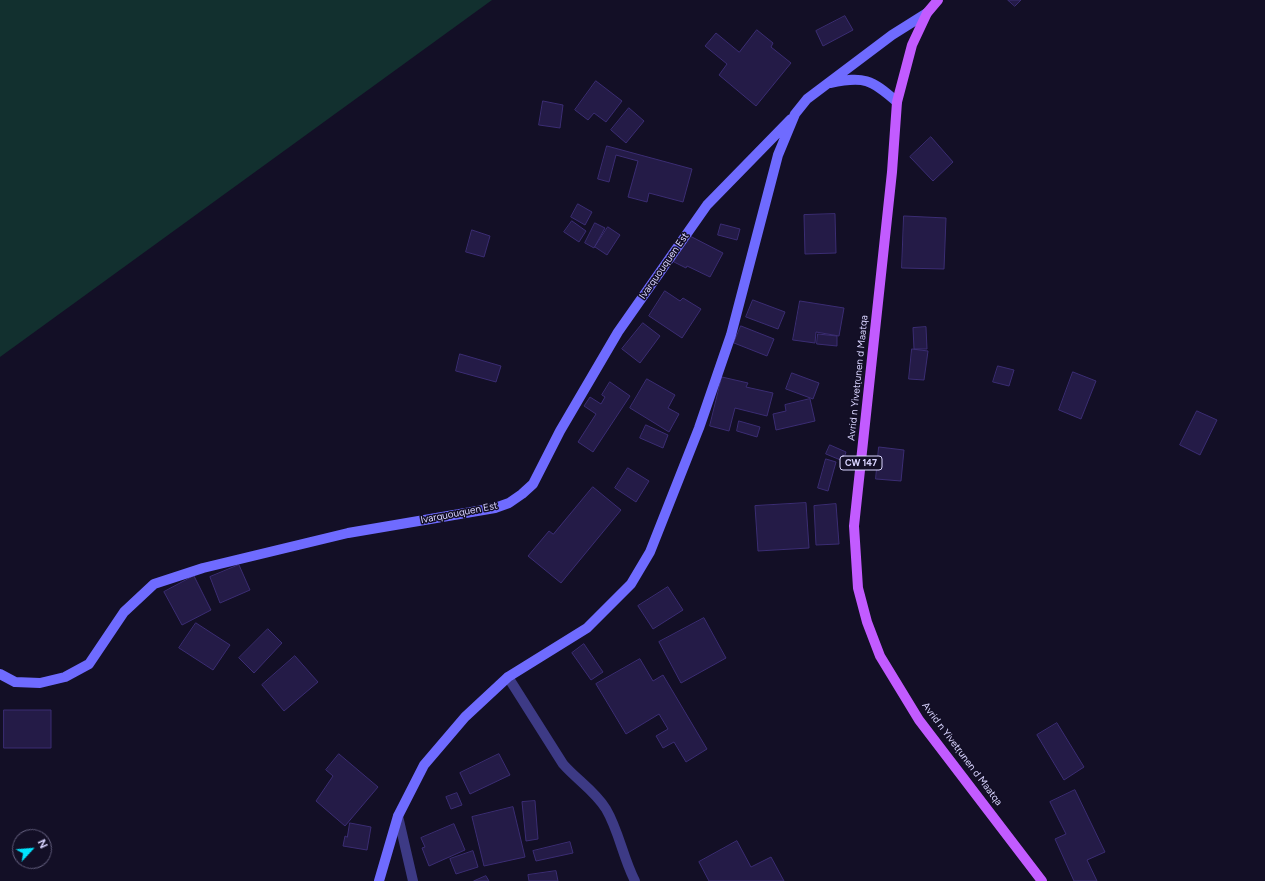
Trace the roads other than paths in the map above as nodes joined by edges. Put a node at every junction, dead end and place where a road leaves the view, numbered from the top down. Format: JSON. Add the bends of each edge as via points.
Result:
{"nodes":[{"id":1,"x":938,"y":0,"type":"edge"},
{"id":2,"x":927,"y":13,"type":"junction"},
{"id":3,"x":828,"y":83,"type":"junction"},
{"id":4,"x":897,"y":102,"type":"junction"},
{"id":5,"x":795,"y":114,"type":"junction"},
{"id":6,"x":0,"y":674,"type":"edge"},
{"id":7,"x":508,"y":677,"type":"junction"},
{"id":8,"x":398,"y":816,"type":"junction"},
{"id":9,"x":380,"y":881,"type":"edge"},
{"id":10,"x":413,"y":881,"type":"edge"},
{"id":11,"x":634,"y":881,"type":"edge"},
{"id":12,"x":1042,"y":881,"type":"edge"}],
"edges":[{"from":1,"to":2,"type":"main road","name":"Avrid n Yivetṛunen d Maatqa","number":"CW 147"},
{"from":2,"to":3,"type":"street"},
{"from":2,"to":4,"type":"main road","name":"Avrid n Yivetṛunen d Maatqa","number":"CW 147","via":[[912,45]]},
{"from":3,"to":4,"type":"street","via":[[853,78],[878,85]]},
{"from":3,"to":5,"type":"street","via":[[807,99]]},
{"from":4,"to":12,"type":"main road","name":"Avrid n Yivetṛunen d Maatqa","number":"CW 147","via":[[892,172],[854,526],[858,588],[880,656],[919,720]]},
{"from":5,"to":6,"type":"street","name":"Ivarquouquen Est","via":[[707,205],[618,332],[560,431],[533,484],[522,494],[495,508],[348,533],[203,568],[154,584],[124,612],[89,664],[65,677],[40,683],[15,682]]},
{"from":5,"to":7,"type":"street","via":[[778,155],[731,335],[699,428],[650,552],[631,584],[587,628]]},
{"from":7,"to":8,"type":"street","via":[[465,717],[424,765]]},
{"from":7,"to":11,"type":"street","via":[[563,764],[591,789],[606,808]]},
{"from":8,"to":9,"type":"street"},
{"from":8,"to":10,"type":"street"}]}
